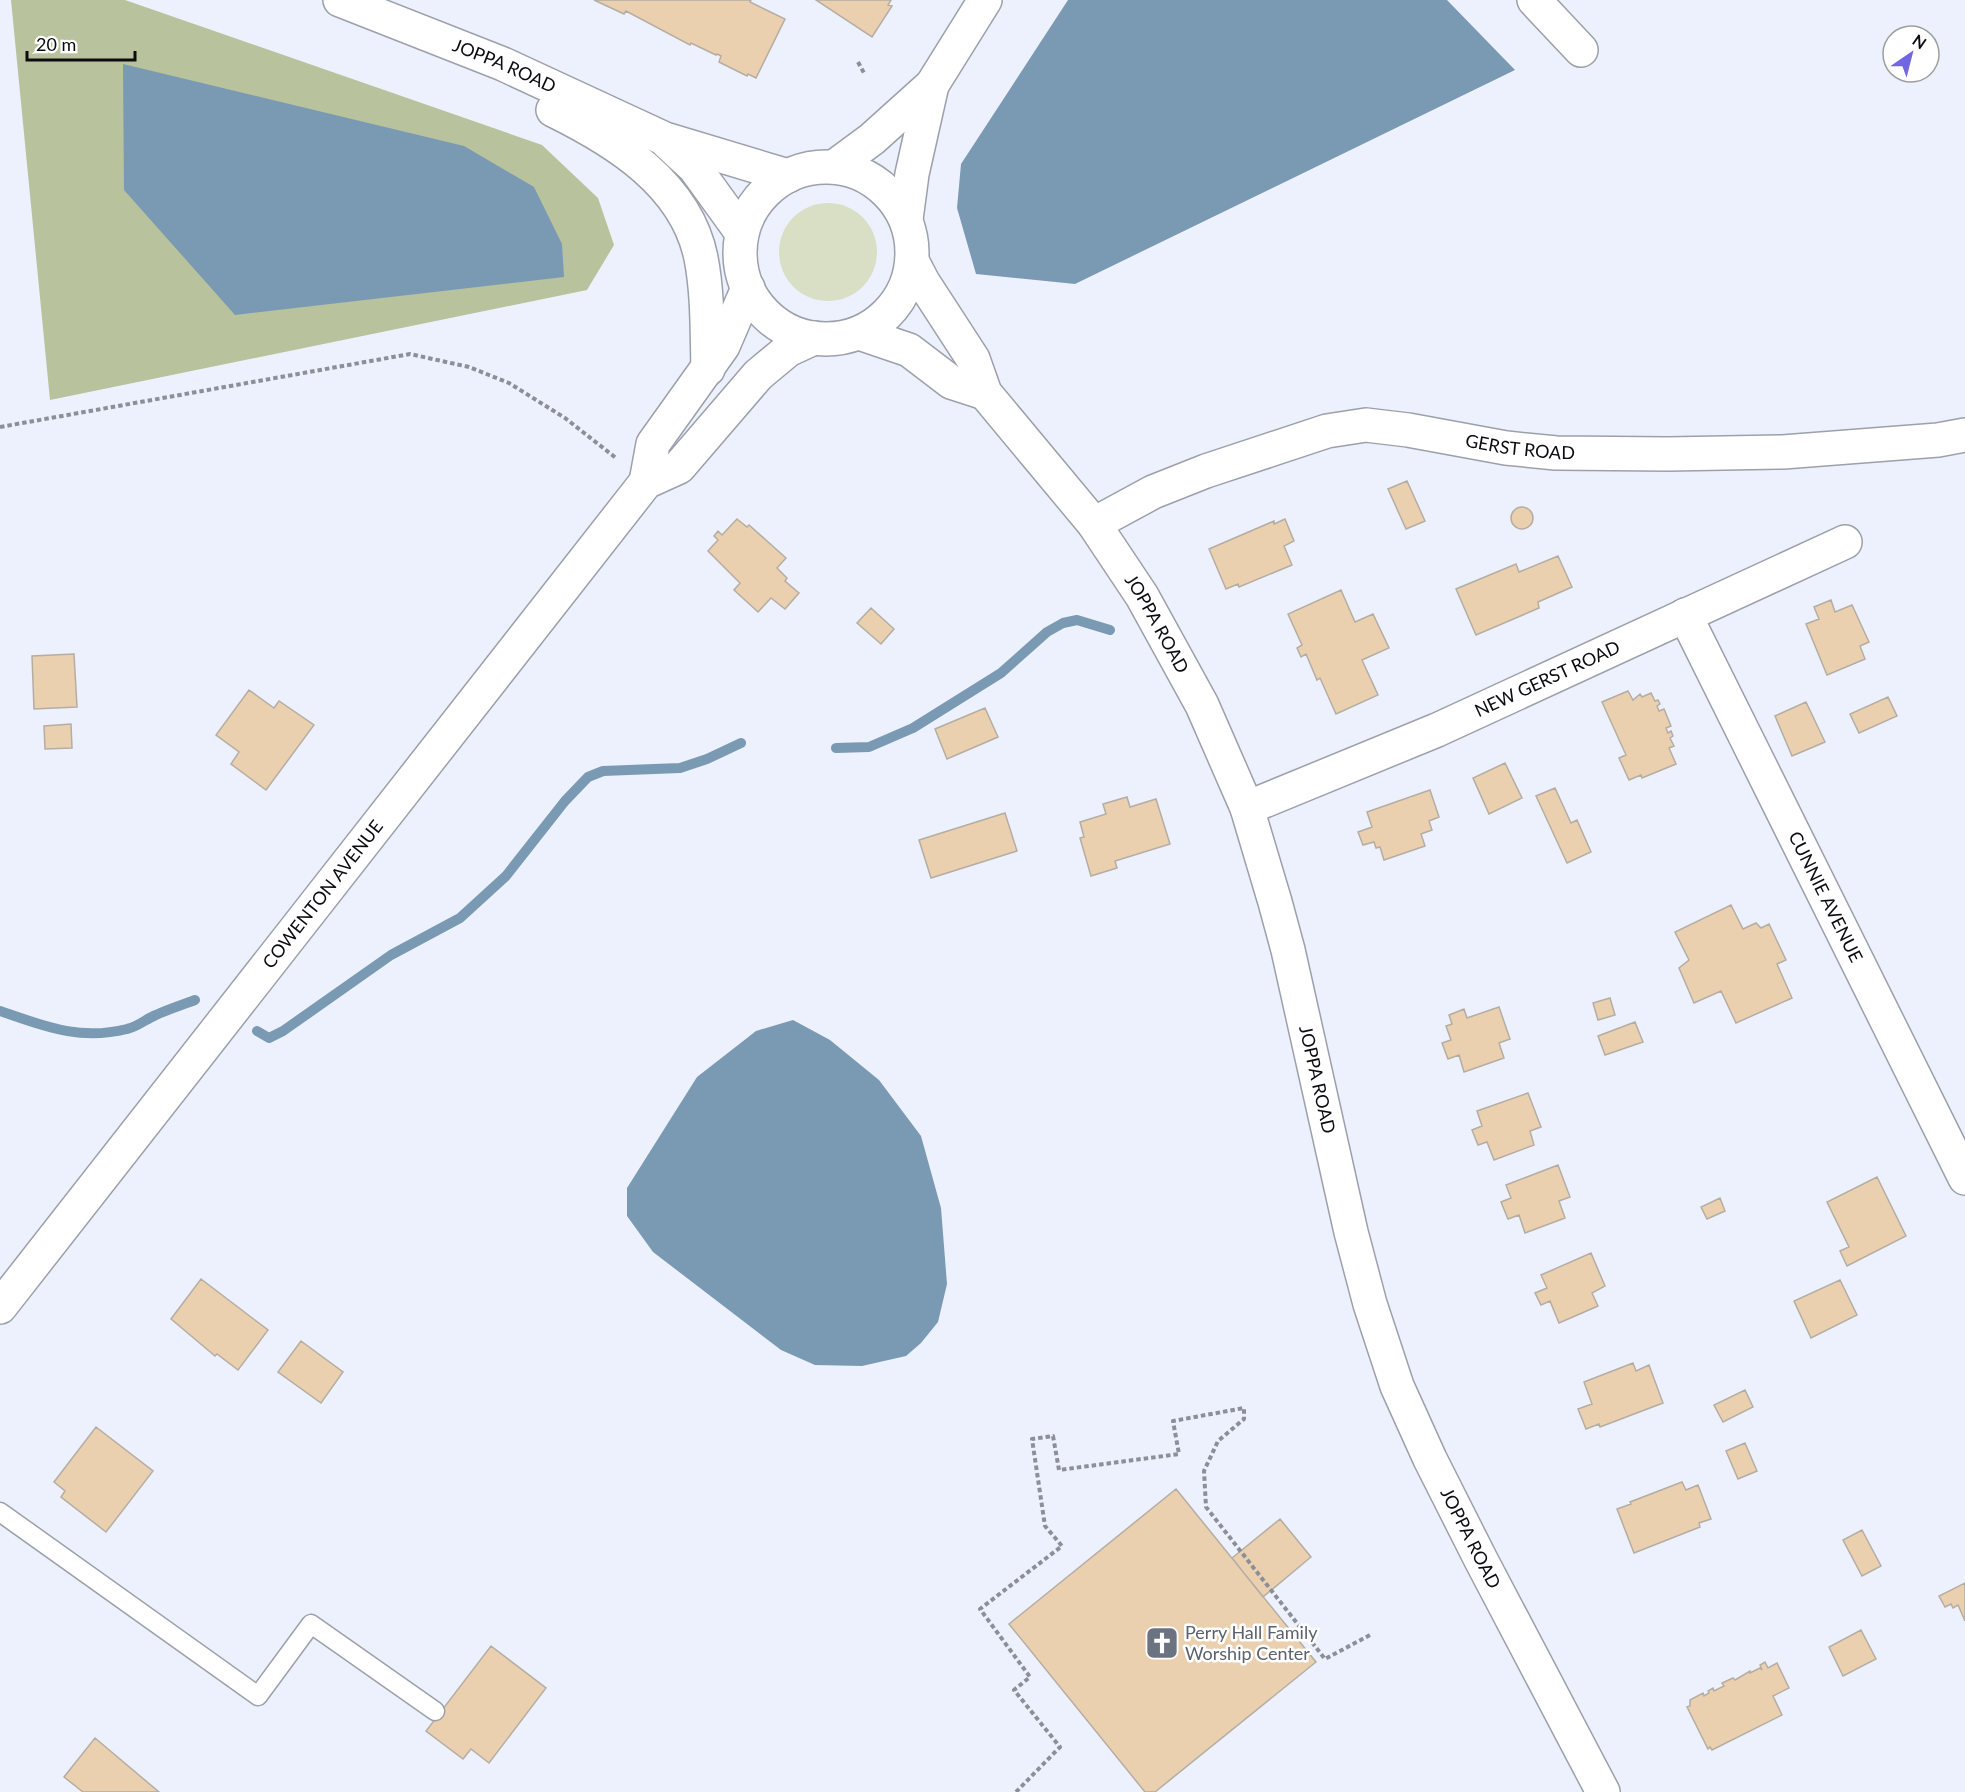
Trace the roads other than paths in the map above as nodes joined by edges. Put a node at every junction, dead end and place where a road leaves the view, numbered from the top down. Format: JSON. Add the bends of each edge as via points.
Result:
{"nodes":[{"id":1,"x":340,"y":0,"type":"edge"},
{"id":2,"x":985,"y":0,"type":"edge"},
{"id":3,"x":1534,"y":0,"type":"edge"},
{"id":4,"x":1581,"y":50,"type":"dead end"},
{"id":5,"x":503,"y":64,"type":"junction"},
{"id":6,"x":932,"y":86,"type":"junction"},
{"id":7,"x":665,"y":139,"type":"junction"},
{"id":8,"x":834,"y":167,"type":"junction"},
{"id":9,"x":788,"y":176,"type":"junction"},
{"id":10,"x":906,"y":219,"type":"junction"},
{"id":11,"x":742,"y":233,"type":"junction"},
{"id":12,"x":912,"y":261,"type":"junction"},
{"id":13,"x":748,"y":288,"type":"junction"},
{"id":14,"x":859,"y":333,"type":"junction"},
{"id":15,"x":814,"y":338,"type":"junction"},
{"id":16,"x":708,"y":369,"type":"junction"},
{"id":17,"x":985,"y":393,"type":"junction"},
{"id":18,"x":1965,"y":435,"type":"edge"},
{"id":19,"x":646,"y":482,"type":"junction"},
{"id":20,"x":1094,"y":524,"type":"junction"},
{"id":21,"x":1845,"y":542,"type":"dead end"},
{"id":22,"x":1685,"y":615,"type":"junction"},
{"id":23,"x":1247,"y":808,"type":"junction"},
{"id":24,"x":1965,"y":1178,"type":"edge"},
{"id":25,"x":0,"y":1307,"type":"edge"},
{"id":26,"x":0,"y":1512,"type":"edge"},
{"id":27,"x":435,"y":1711,"type":"dead end"},
{"id":28,"x":1603,"y":1792,"type":"edge"}],
"edges":[{"from":1,"to":5,"type":"street","name":"JOPPA ROAD"},
{"from":2,"to":6,"type":"street"},
{"from":3,"to":4,"type":"street"},
{"from":5,"to":7,"type":"street","name":"JOPPA ROAD"},
{"from":5,"to":16,"type":"street","via":[[510,90],[614,144],[653,175],[675,199],[701,256]]},
{"from":6,"to":8,"type":"street"},
{"from":6,"to":10,"type":"street"},
{"from":7,"to":9,"type":"street","name":"JOPPA ROAD"},
{"from":7,"to":11,"type":"street","name":"JOPPA ROAD","via":[[695,168]]},
{"from":8,"to":9,"type":"street","name":"JOPPA ROAD","via":[[810,168]]},
{"from":8,"to":10,"type":"street","name":"JOPPA ROAD","via":[[856,172],[876,183]]},
{"from":9,"to":11,"type":"street","name":"JOPPA ROAD","via":[[767,190]]},
{"from":10,"to":12,"type":"street","name":"JOPPA ROAD"},
{"from":11,"to":13,"type":"street","name":"JOPPA ROAD","via":[[740,261]]},
{"from":12,"to":14,"type":"street","name":"JOPPA ROAD","via":[[907,284],[896,304],[880,321]]},
{"from":12,"to":17,"type":"street","name":"JOPPA ROAD","via":[[973,359]]},
{"from":13,"to":15,"type":"street","name":"JOPPA ROAD","via":[[764,312],[787,329]]},
{"from":13,"to":16,"type":"street","name":"COWENTON AVENUE","via":[[723,346]]},
{"from":14,"to":15,"type":"street","name":"JOPPA ROAD"},
{"from":14,"to":17,"type":"street","via":[[909,350],[951,382]]},
{"from":15,"to":19,"type":"street","name":"COWENTON AVENUE","via":[[788,350],[758,375],[679,466]]},
{"from":16,"to":19,"type":"street","name":"COWENTON AVENUE","via":[[652,444]]},
{"from":17,"to":20,"type":"street","name":"JOPPA ROAD"},
{"from":18,"to":20,"type":"street","name":"GERST ROAD","via":[[1783,452],[1556,453],[1366,425],[1327,431],[1206,471],[1153,492]]},
{"from":19,"to":25,"type":"street","name":"COWENTON AVENUE"},
{"from":20,"to":23,"type":"street","name":"JOPPA ROAD","via":[[1142,596],[1181,665]]},
{"from":21,"to":22,"type":"street","name":"NEW GERST ROAD"},
{"from":22,"to":23,"type":"street","name":"NEW GERST ROAD","via":[[1437,730]]},
{"from":22,"to":24,"type":"street","name":"CUNNIE AVENUE"},
{"from":23,"to":28,"type":"street","name":"JOPPA ROAD","via":[[1288,950],[1351,1232],[1397,1386],[1430,1460]]},
{"from":26,"to":27,"type":"lane","via":[[258,1696],[311,1624]]}]}
